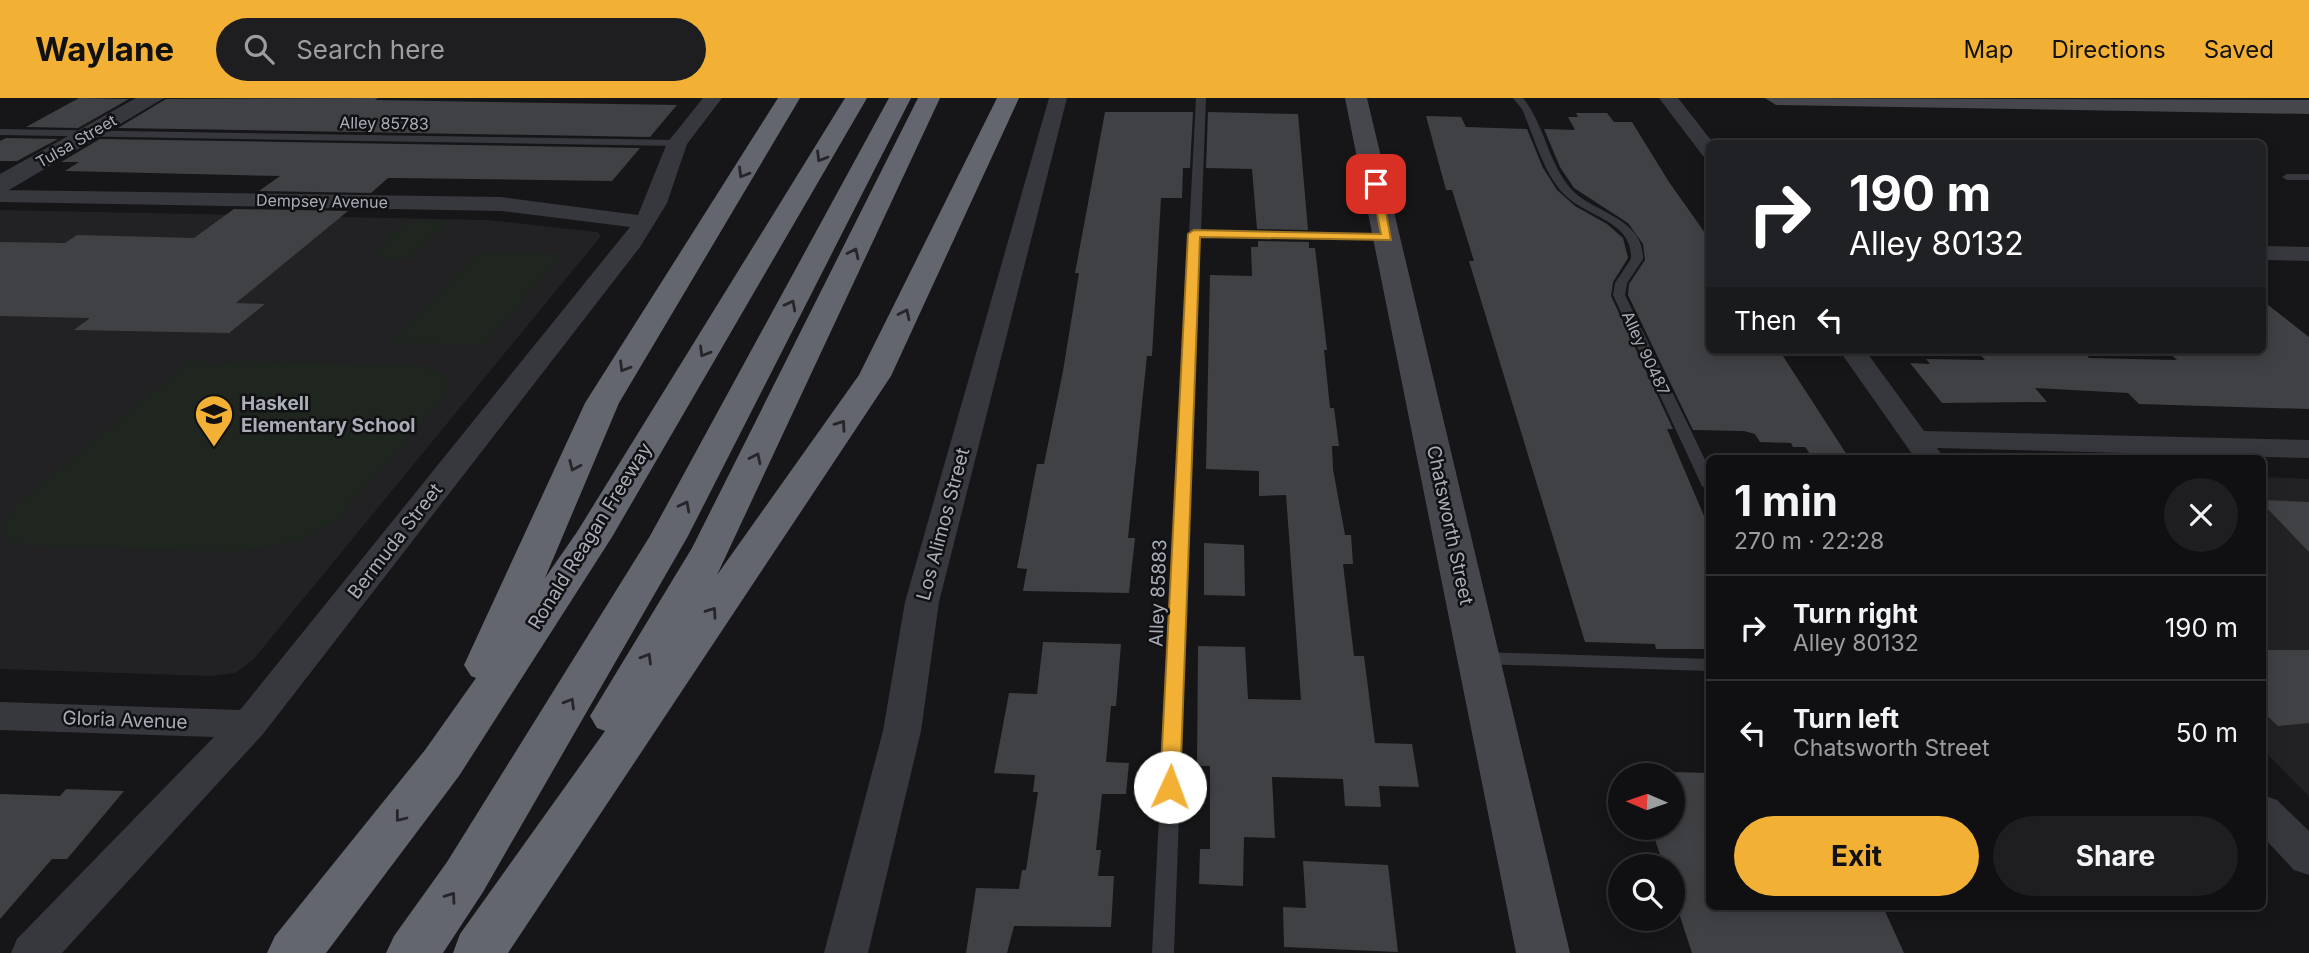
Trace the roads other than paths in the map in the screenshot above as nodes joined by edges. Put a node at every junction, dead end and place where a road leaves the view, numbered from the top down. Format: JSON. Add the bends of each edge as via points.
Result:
{"nodes":[{"id":1,"x":153,"y":98,"type":"edge"},
{"id":2,"x":713,"y":98,"type":"edge"},
{"id":3,"x":856,"y":98,"type":"edge"},
{"id":4,"x":900,"y":98,"type":"edge"},
{"id":5,"x":929,"y":98,"type":"edge"},
{"id":6,"x":990,"y":98,"type":"edge"},
{"id":7,"x":1008,"y":98,"type":"edge"},
{"id":8,"x":1058,"y":98,"type":"edge"},
{"id":9,"x":1201,"y":98,"type":"edge"},
{"id":10,"x":1356,"y":98,"type":"edge"},
{"id":11,"x":1518,"y":98,"type":"edge"},
{"id":12,"x":1668,"y":98,"type":"edge"},
{"id":13,"x":1776,"y":98,"type":"edge"},
{"id":14,"x":783,"y":106,"type":"edge"},
{"id":15,"x":2309,"y":107,"type":"edge"},
{"id":16,"x":0,"y":132,"type":"edge"},
{"id":17,"x":90,"y":134,"type":"junction"},
{"id":18,"x":677,"y":143,"type":"junction"},
{"id":19,"x":1706,"y":147,"type":"edge"},
{"id":20,"x":2287,"y":177,"type":"dead end"},
{"id":21,"x":2309,"y":177,"type":"edge"},
{"id":22,"x":0,"y":185,"type":"edge"},
{"id":23,"x":0,"y":196,"type":"edge"},
{"id":24,"x":960,"y":200,"type":"junction"},
{"id":25,"x":644,"y":222,"type":"junction"},
{"id":26,"x":1194,"y":234,"type":"junction"},
{"id":27,"x":1387,"y":237,"type":"junction"},
{"id":28,"x":2266,"y":253,"type":"edge"},
{"id":29,"x":2309,"y":254,"type":"edge"},
{"id":30,"x":1855,"y":354,"type":"edge"},
{"id":31,"x":1923,"y":449,"type":"edge"},
{"id":32,"x":2309,"y":449,"type":"edge"},
{"id":33,"x":1706,"y":478,"type":"edge"},
{"id":34,"x":1479,"y":658,"type":"junction"},
{"id":35,"x":1706,"y":665,"type":"edge"},
{"id":36,"x":0,"y":716,"type":"edge"},
{"id":37,"x":250,"y":724,"type":"junction"},
{"id":38,"x":442,"y":763,"type":"junction"},
{"id":39,"x":2266,"y":814,"type":"edge"},
{"id":40,"x":2309,"y":858,"type":"edge"},
{"id":41,"x":478,"y":952,"type":"edge"},
{"id":42,"x":33,"y":953,"type":"edge"},
{"id":43,"x":294,"y":953,"type":"edge"},
{"id":44,"x":413,"y":953,"type":"edge"},
{"id":45,"x":846,"y":953,"type":"edge"},
{"id":46,"x":1163,"y":953,"type":"edge"},
{"id":47,"x":1543,"y":953,"type":"edge"}],
"edges":[{"from":1,"to":17,"type":"street","name":"Tulsa Street"},
{"from":2,"to":18,"type":"street","name":"Bermuda Street"},
{"from":3,"to":38,"type":"highway","name":"Ronald Reagan Freeway","one_way":true,"via":[[593,537]]},
{"from":44,"to":4,"type":"highway","one_way":true,"via":[[465,877],[669,536]]},
{"from":41,"to":5,"type":"highway","one_way":true,"via":[[712,548]]},
{"from":6,"to":24,"type":"highway"},
{"from":7,"to":24,"type":"highway"},
{"from":8,"to":45,"type":"street","name":"Los Alimos Street","via":[[922,602],[902,731]]},
{"from":9,"to":26,"type":"lane","name":"Alley 85883"},
{"from":10,"to":27,"type":"main road","name":"Chatsworth Street"},
{"from":11,"to":33,"type":"lane","name":"Alley 90487","via":[[1568,192],[1609,216],[1636,248],[1634,266],[1620,280],[1619,295]]},
{"from":12,"to":19,"type":"street"},
{"from":13,"to":15,"type":"main road"},
{"from":14,"to":38,"type":"highway","one_way":true,"via":[[602,403]]},
{"from":16,"to":17,"type":"lane","name":"Alley 85783"},
{"from":17,"to":18,"type":"lane","name":"Alley 85783"},
{"from":17,"to":22,"type":"street","name":"Tulsa Street"},
{"from":18,"to":25,"type":"street","name":"Bermuda Street","via":[[656,203]]},
{"from":20,"to":21,"type":"lane"},
{"from":23,"to":25,"type":"street","name":"Dempsey Avenue","via":[[501,204]]},
{"from":41,"to":24,"type":"highway","one_way":true,"via":[[875,376]]},
{"from":25,"to":37,"type":"street","name":"Bermuda Street"},
{"from":26,"to":27,"type":"lane"},
{"from":26,"to":46,"type":"lane","name":"Alley 85883"},
{"from":27,"to":34,"type":"main road","name":"Chatsworth Street"},
{"from":28,"to":29,"type":"street"},
{"from":30,"to":31,"type":"street"},
{"from":31,"to":32,"type":"street"},
{"from":34,"to":35,"type":"lane"},
{"from":34,"to":47,"type":"main road","name":"Chatsworth Street"},
{"from":36,"to":37,"type":"street","name":"Gloria Avenue"},
{"from":37,"to":42,"type":"street","name":"Bermuda Street"},
{"from":38,"to":43,"type":"highway","name":"Ronald Reagan Freeway","one_way":true},
{"from":39,"to":40,"type":"street"}]}
